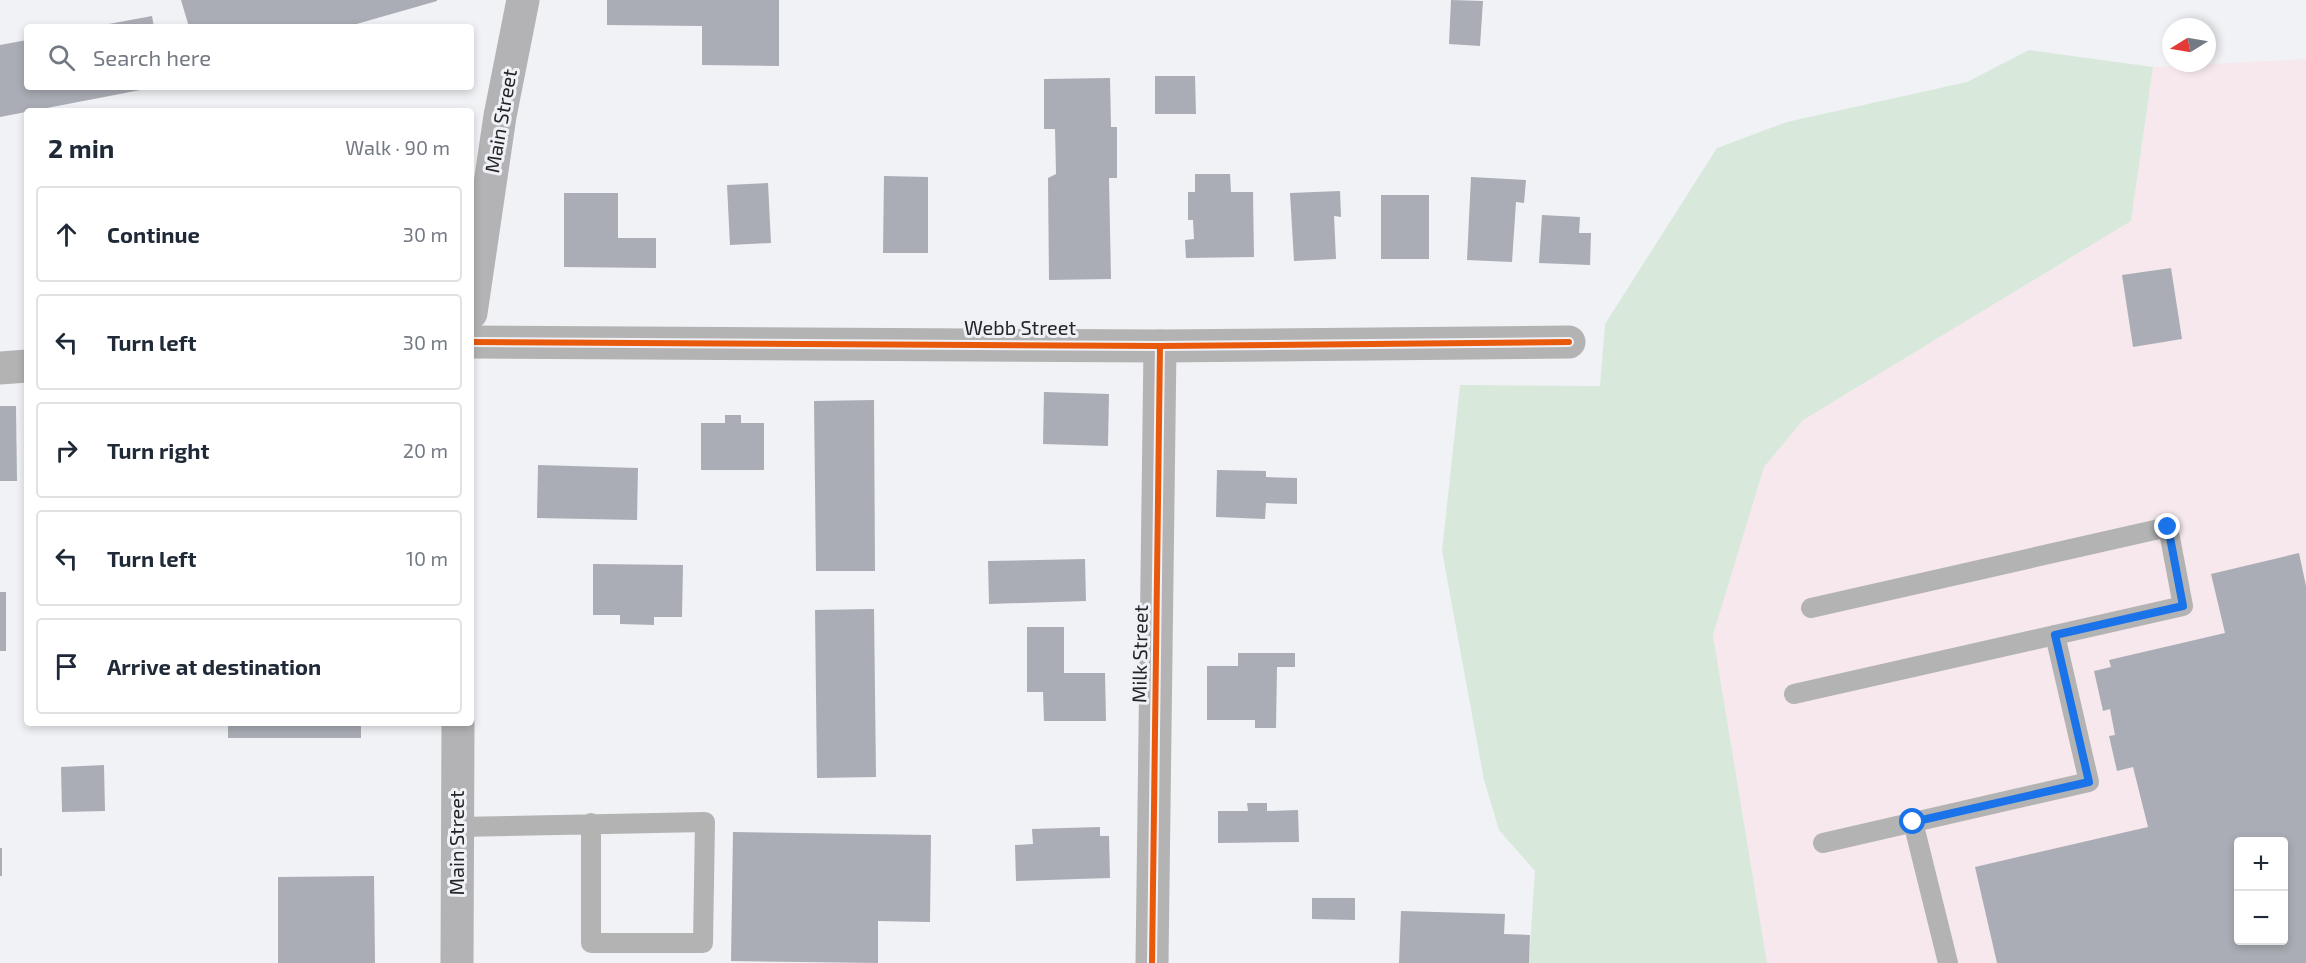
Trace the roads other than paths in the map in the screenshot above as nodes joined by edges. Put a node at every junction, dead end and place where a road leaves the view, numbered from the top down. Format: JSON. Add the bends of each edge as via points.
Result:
{"nodes":[{"id":1,"x":523,"y":0,"type":"edge"},
{"id":2,"x":474,"y":293,"type":"edge"},
{"id":3,"x":474,"y":342,"type":"edge"},
{"id":4,"x":1569,"y":342,"type":"dead end"},
{"id":5,"x":1160,"y":346,"type":"junction"},
{"id":6,"x":24,"y":366,"type":"edge"},
{"id":7,"x":0,"y":368,"type":"edge"},
{"id":8,"x":1811,"y":608,"type":"dead end"},
{"id":9,"x":2055,"y":635,"type":"junction"},
{"id":10,"x":1794,"y":694,"type":"dead end"},
{"id":11,"x":458,"y":726,"type":"edge"},
{"id":12,"x":1913,"y":822,"type":"junction"},
{"id":13,"x":591,"y":823,"type":"junction"},
{"id":14,"x":457,"y":827,"type":"junction"},
{"id":15,"x":1823,"y":843,"type":"dead end"},
{"id":16,"x":457,"y":963,"type":"edge"},
{"id":17,"x":1152,"y":963,"type":"edge"},
{"id":18,"x":1948,"y":963,"type":"edge"}],
"edges":[{"from":1,"to":2,"type":"main road","name":"Main Street","via":[[500,116]]},
{"from":3,"to":5,"type":"street","name":"Webb Street"},
{"from":4,"to":5,"type":"street","name":"Webb Street"},
{"from":5,"to":17,"type":"street","name":"Milk Street"},
{"from":6,"to":7,"type":"street"},
{"from":8,"to":9,"type":"lane","via":[[2168,527],[2183,606]]},
{"from":9,"to":10,"type":"lane"},
{"from":9,"to":12,"type":"lane","via":[[2089,782]]},
{"from":11,"to":14,"type":"main road","name":"Main Street"},
{"from":12,"to":15,"type":"lane"},
{"from":12,"to":18,"type":"lane"},
{"from":13,"to":13,"type":"lane","via":[[705,822],[703,943],[591,943]]},
{"from":13,"to":14,"type":"lane"},
{"from":14,"to":16,"type":"main road","name":"Main Street"}]}
